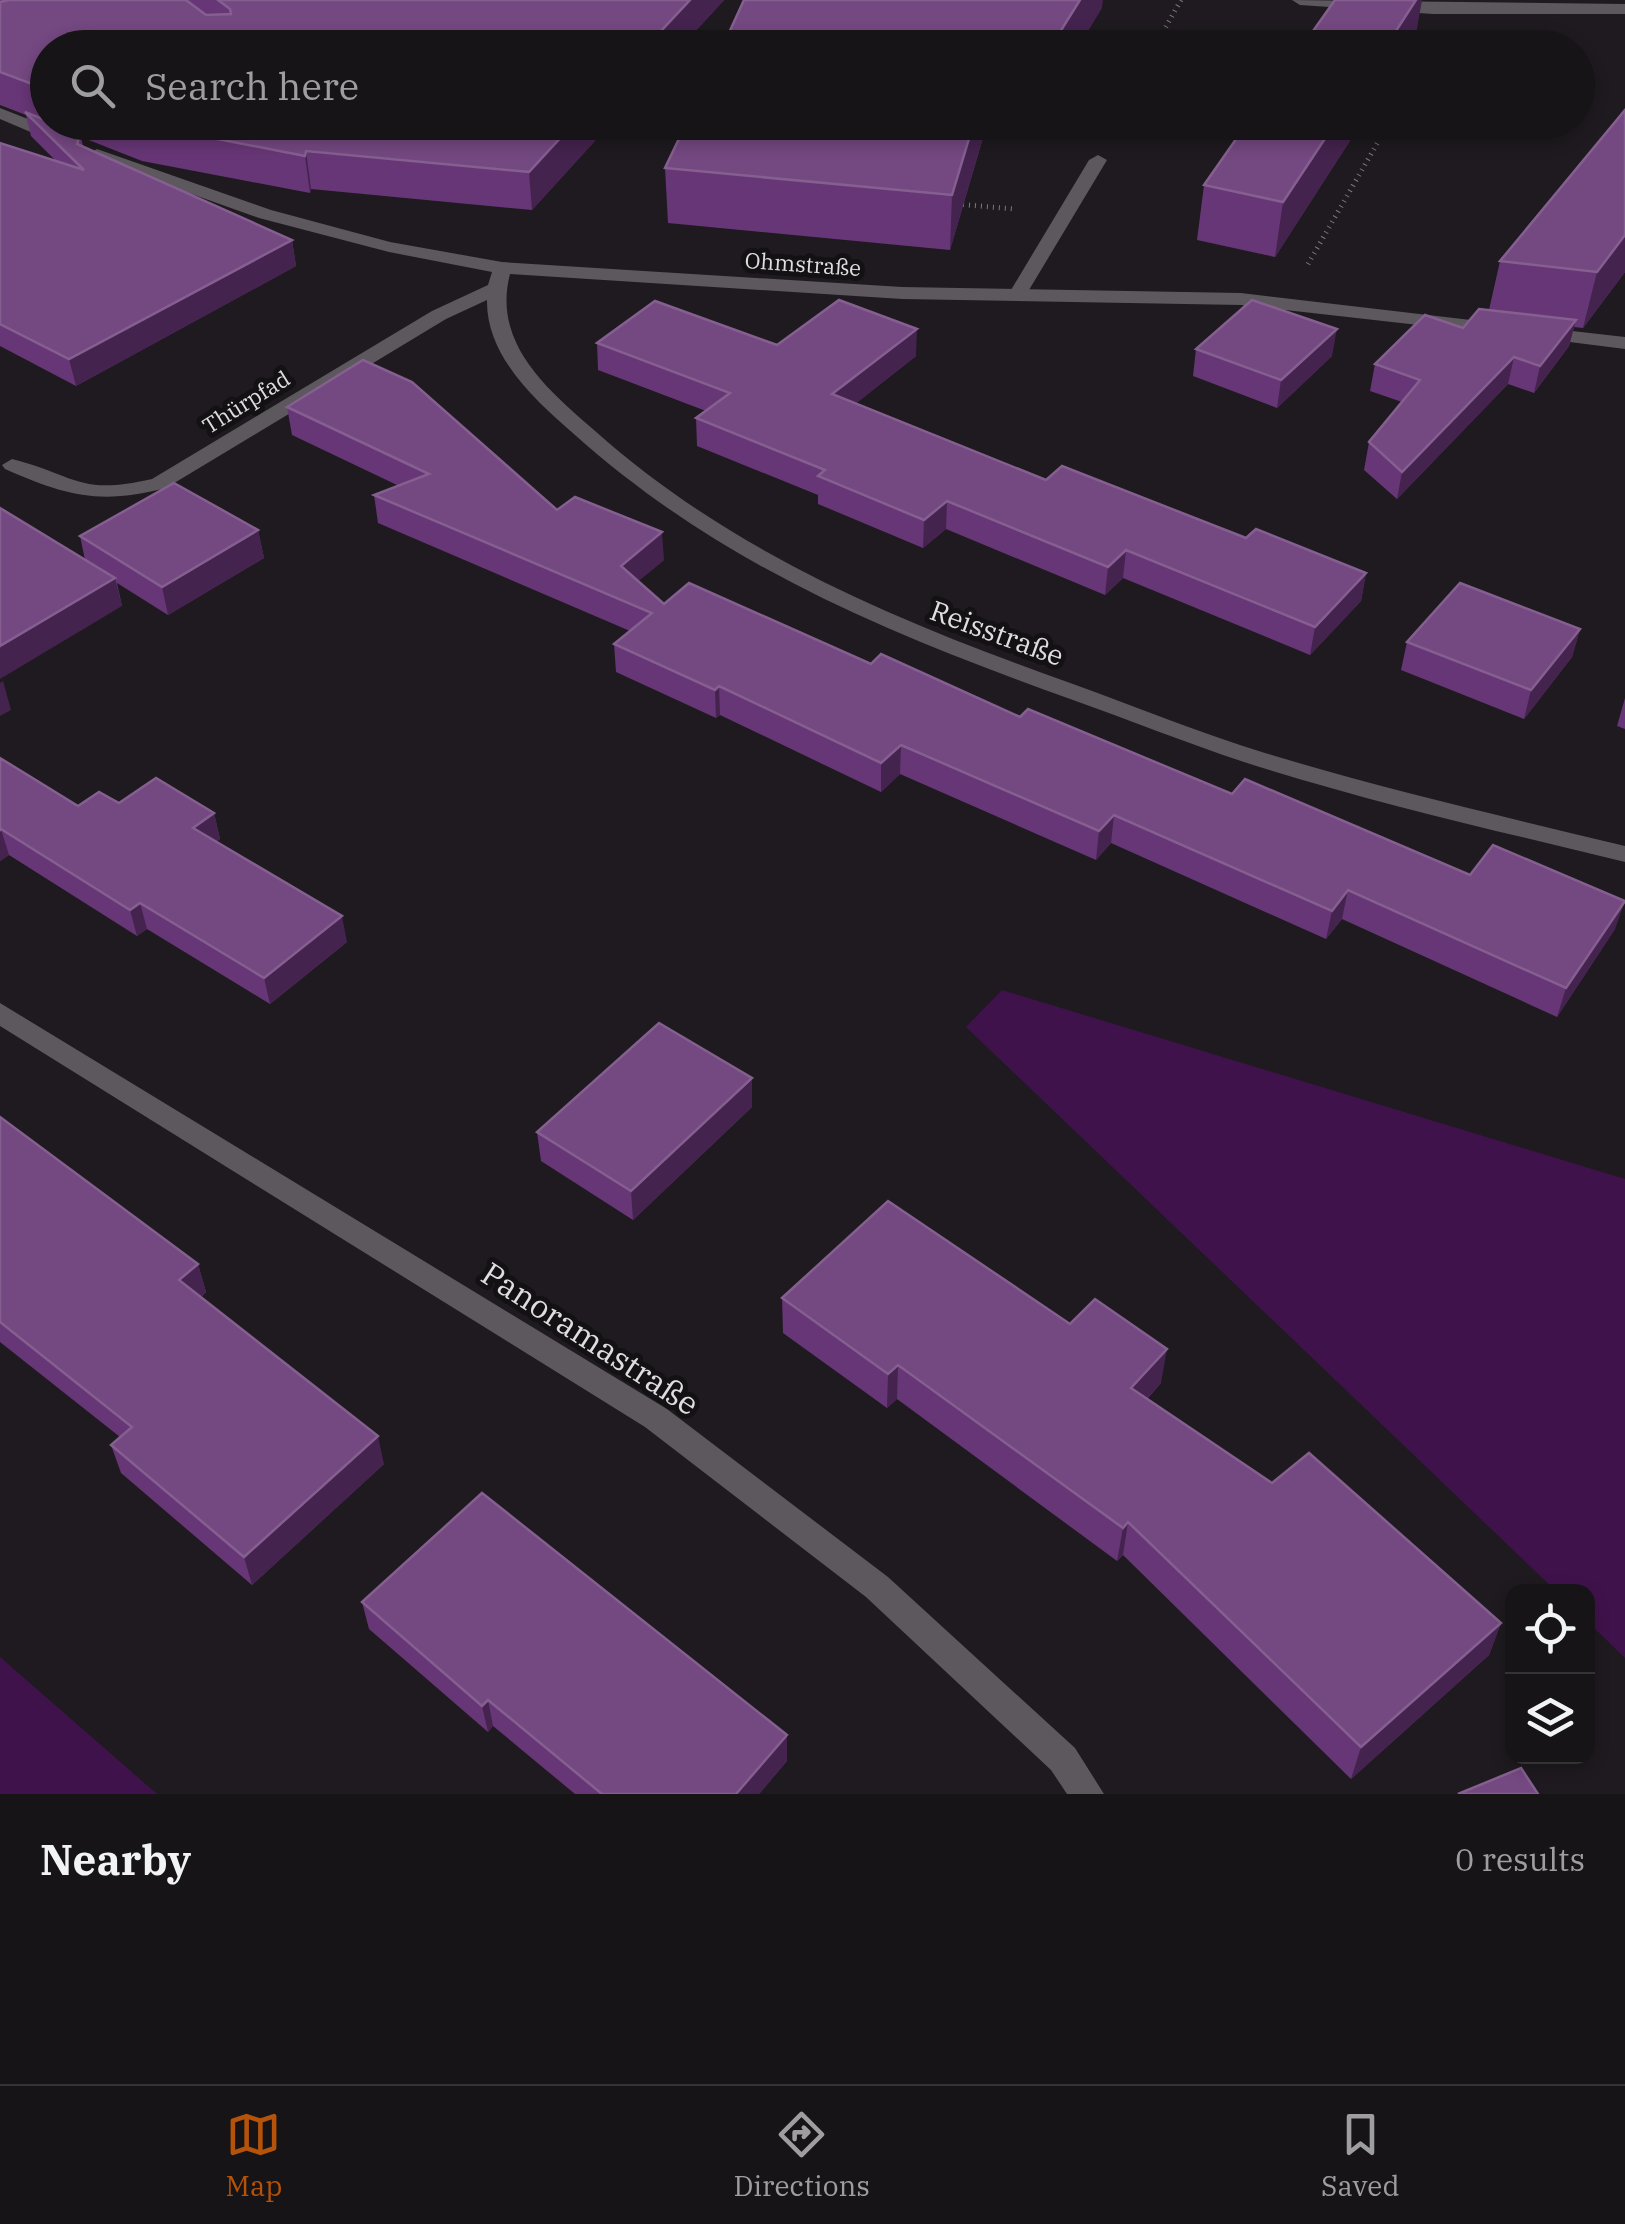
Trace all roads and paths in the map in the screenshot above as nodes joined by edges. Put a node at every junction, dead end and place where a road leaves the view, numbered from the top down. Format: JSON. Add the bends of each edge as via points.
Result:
{"nodes":[{"id":1,"x":1181,"y":0,"type":"edge"},
{"id":2,"x":1300,"y":0,"type":"edge"},
{"id":3,"x":1625,"y":9,"type":"edge"},
{"id":4,"x":1164,"y":30,"type":"edge"},
{"id":5,"x":0,"y":113,"type":"edge"},
{"id":6,"x":30,"y":125,"type":"edge"},
{"id":7,"x":65,"y":140,"type":"edge"},
{"id":8,"x":1378,"y":142,"type":"dead end"},
{"id":9,"x":1098,"y":160,"type":"dead end"},
{"id":10,"x":950,"y":204,"type":"edge"},
{"id":11,"x":1066,"y":214,"type":"junction"},
{"id":12,"x":498,"y":278,"type":"junction"},
{"id":13,"x":1017,"y":295,"type":"junction"},
{"id":14,"x":1286,"y":304,"type":"junction"},
{"id":15,"x":1625,"y":342,"type":"edge"},
{"id":16,"x":12,"y":465,"type":"dead end"},
{"id":17,"x":1625,"y":854,"type":"edge"},
{"id":18,"x":0,"y":1013,"type":"edge"},
{"id":19,"x":1087,"y":1794,"type":"edge"}],
"edges":[{"from":1,"to":4,"type":"path"},
{"from":2,"to":3,"type":"street","via":[[1433,10]]},
{"from":5,"to":6,"type":"street","name":"Ohmstraße"},
{"from":7,"to":12,"type":"street","name":"Ohmstraße","via":[[265,214]]},
{"from":8,"to":14,"type":"path"},
{"from":9,"to":11,"type":"street"},
{"from":10,"to":11,"type":"path"},
{"from":11,"to":13,"type":"street"},
{"from":12,"to":13,"type":"street","name":"Ohmstraße"},
{"from":12,"to":16,"type":"street","name":"Thürpfad","via":[[159,484],[110,496],[62,487]]},
{"from":12,"to":17,"type":"street","name":"Reisstraße","via":[[494,320],[543,394],[609,458],[693,521],[788,577],[901,630],[1276,764]]},
{"from":13,"to":14,"type":"street","name":"Ohmstraße"},
{"from":14,"to":15,"type":"street","name":"Ohmstraße"},
{"from":18,"to":19,"type":"street","name":"Panoramastraße","via":[[656,1418],[877,1588],[1063,1759]]}]}
